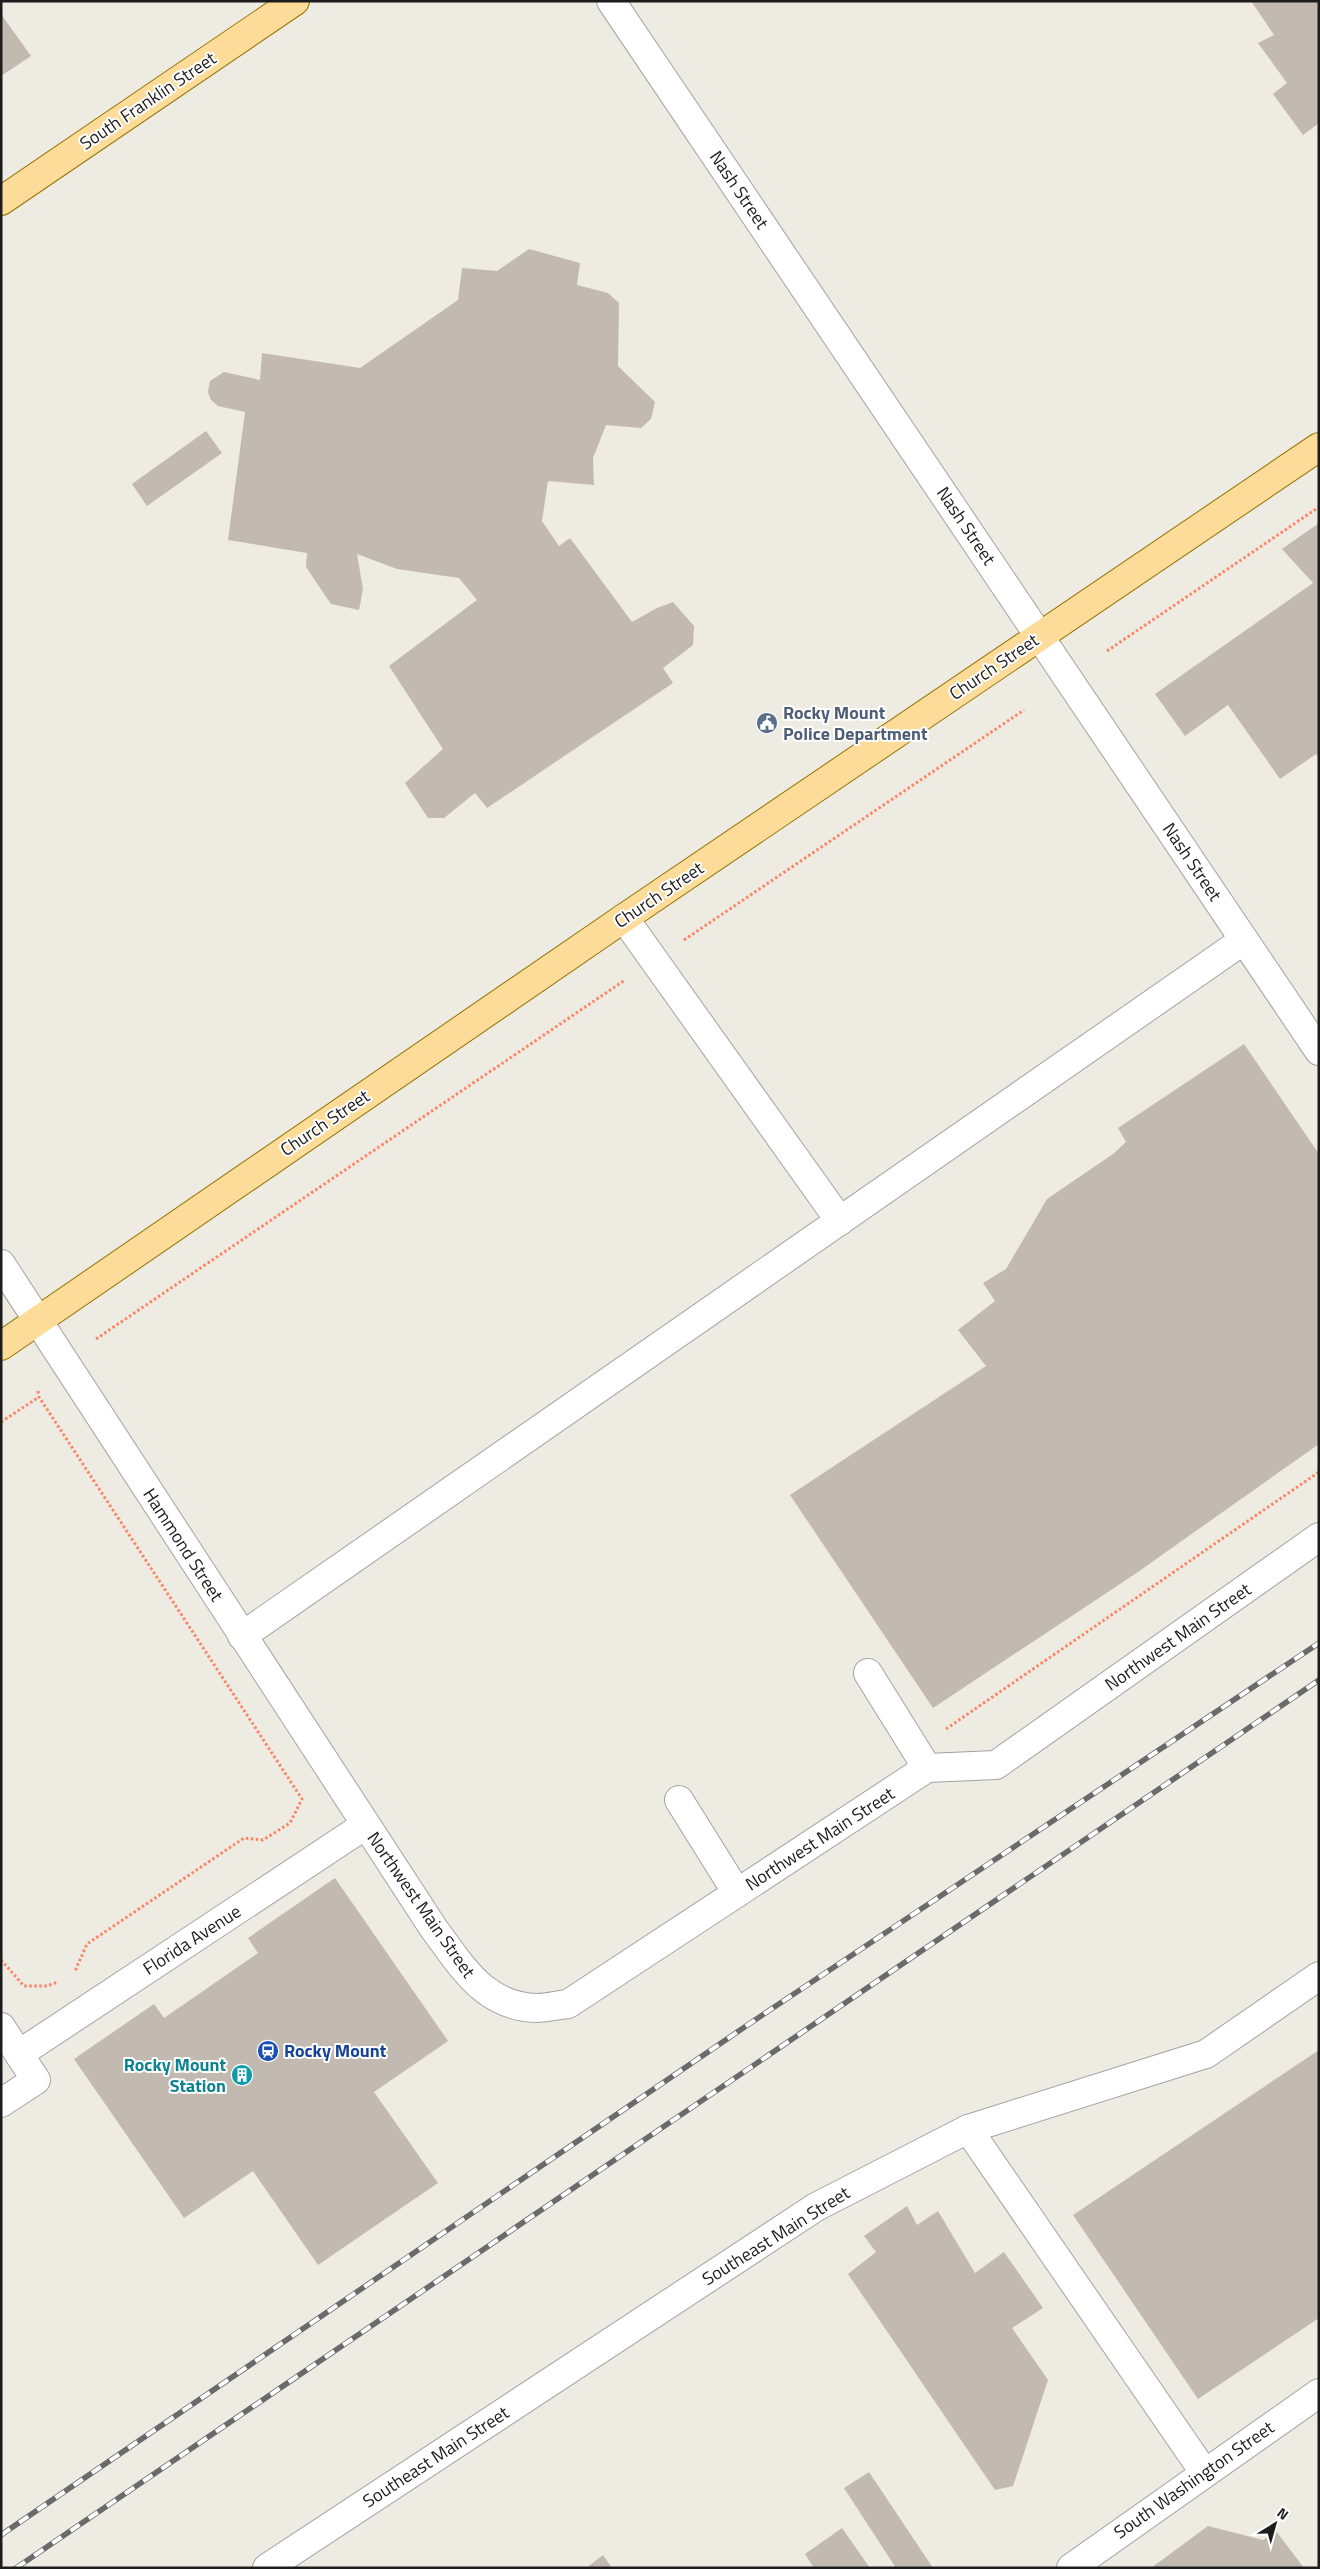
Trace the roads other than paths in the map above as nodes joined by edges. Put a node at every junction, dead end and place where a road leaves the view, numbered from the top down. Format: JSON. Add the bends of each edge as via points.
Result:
{"nodes":[{"id":1,"x":296,"y":1,"type":"edge"},
{"id":2,"x":611,"y":1,"type":"edge"},
{"id":3,"x":1,"y":201,"type":"edge"},
{"id":4,"x":1319,"y":447,"type":"edge"},
{"id":5,"x":1040,"y":635,"type":"junction"},
{"id":6,"x":624,"y":918,"type":"junction"},
{"id":7,"x":1244,"y":940,"type":"junction"},
{"id":8,"x":1319,"y":1051,"type":"edge"},
{"id":9,"x":840,"y":1221,"type":"junction"},
{"id":10,"x":1,"y":1264,"type":"edge"},
{"id":11,"x":38,"y":1319,"type":"junction"},
{"id":12,"x":1,"y":1346,"type":"edge"},
{"id":13,"x":1319,"y":1538,"type":"edge"},
{"id":14,"x":242,"y":1636,"type":"junction"},
{"id":15,"x":868,"y":1673,"type":"dead end"},
{"id":16,"x":927,"y":1768,"type":"junction"},
{"id":17,"x":679,"y":1800,"type":"dead end"},
{"id":18,"x":364,"y":1826,"type":"junction"},
{"id":19,"x":737,"y":1893,"type":"junction"},
{"id":20,"x":1319,"y":1976,"type":"edge"},
{"id":21,"x":1,"y":2028,"type":"edge"},
{"id":22,"x":19,"y":2054,"type":"junction"},
{"id":23,"x":1,"y":2103,"type":"edge"},
{"id":24,"x":968,"y":2129,"type":"junction"},
{"id":25,"x":1319,"y":2392,"type":"edge"},
{"id":26,"x":1204,"y":2472,"type":"junction"},
{"id":27,"x":267,"y":2568,"type":"edge"},
{"id":28,"x":1071,"y":2568,"type":"edge"}],
"edges":[{"from":1,"to":3,"type":"main road","name":"South Franklin Street"},
{"from":2,"to":5,"type":"street","name":"Nash Street"},
{"from":4,"to":5,"type":"main road","name":"Church Street"},
{"from":5,"to":6,"type":"main road","name":"Church Street"},
{"from":5,"to":7,"type":"street","name":"Nash Street"},
{"from":6,"to":9,"type":"street"},
{"from":6,"to":11,"type":"main road","name":"Church Street"},
{"from":7,"to":8,"type":"street","name":"Nash Street"},
{"from":7,"to":9,"type":"street"},
{"from":9,"to":14,"type":"street"},
{"from":10,"to":11,"type":"street","name":"Hammond Street"},
{"from":11,"to":12,"type":"main road","name":"Church Street"},
{"from":11,"to":14,"type":"street","name":"Hammond Street"},
{"from":13,"to":16,"type":"street","name":"Northwest Main Street","via":[[996,1765]]},
{"from":14,"to":18,"type":"street","name":"Hammond Street"},
{"from":15,"to":16,"type":"street"},
{"from":16,"to":19,"type":"street","name":"Northwest Main Street"},
{"from":17,"to":19,"type":"street"},
{"from":18,"to":19,"type":"street","name":"Northwest Main Street","via":[[434,1929],[484,1992],[536,2008],[568,2004]]},
{"from":18,"to":22,"type":"street","name":"Florida Avenue"},
{"from":20,"to":24,"type":"street","name":"Southeast Main Street","via":[[1206,2054]]},
{"from":21,"to":22,"type":"street"},
{"from":22,"to":23,"type":"street","via":[[36,2080]]},
{"from":24,"to":26,"type":"street"},
{"from":24,"to":27,"type":"street","name":"Southeast Main Street","via":[[816,2207]]},
{"from":25,"to":26,"type":"street","name":"South Washington Street"},
{"from":26,"to":28,"type":"street","name":"South Washington Street"}]}
